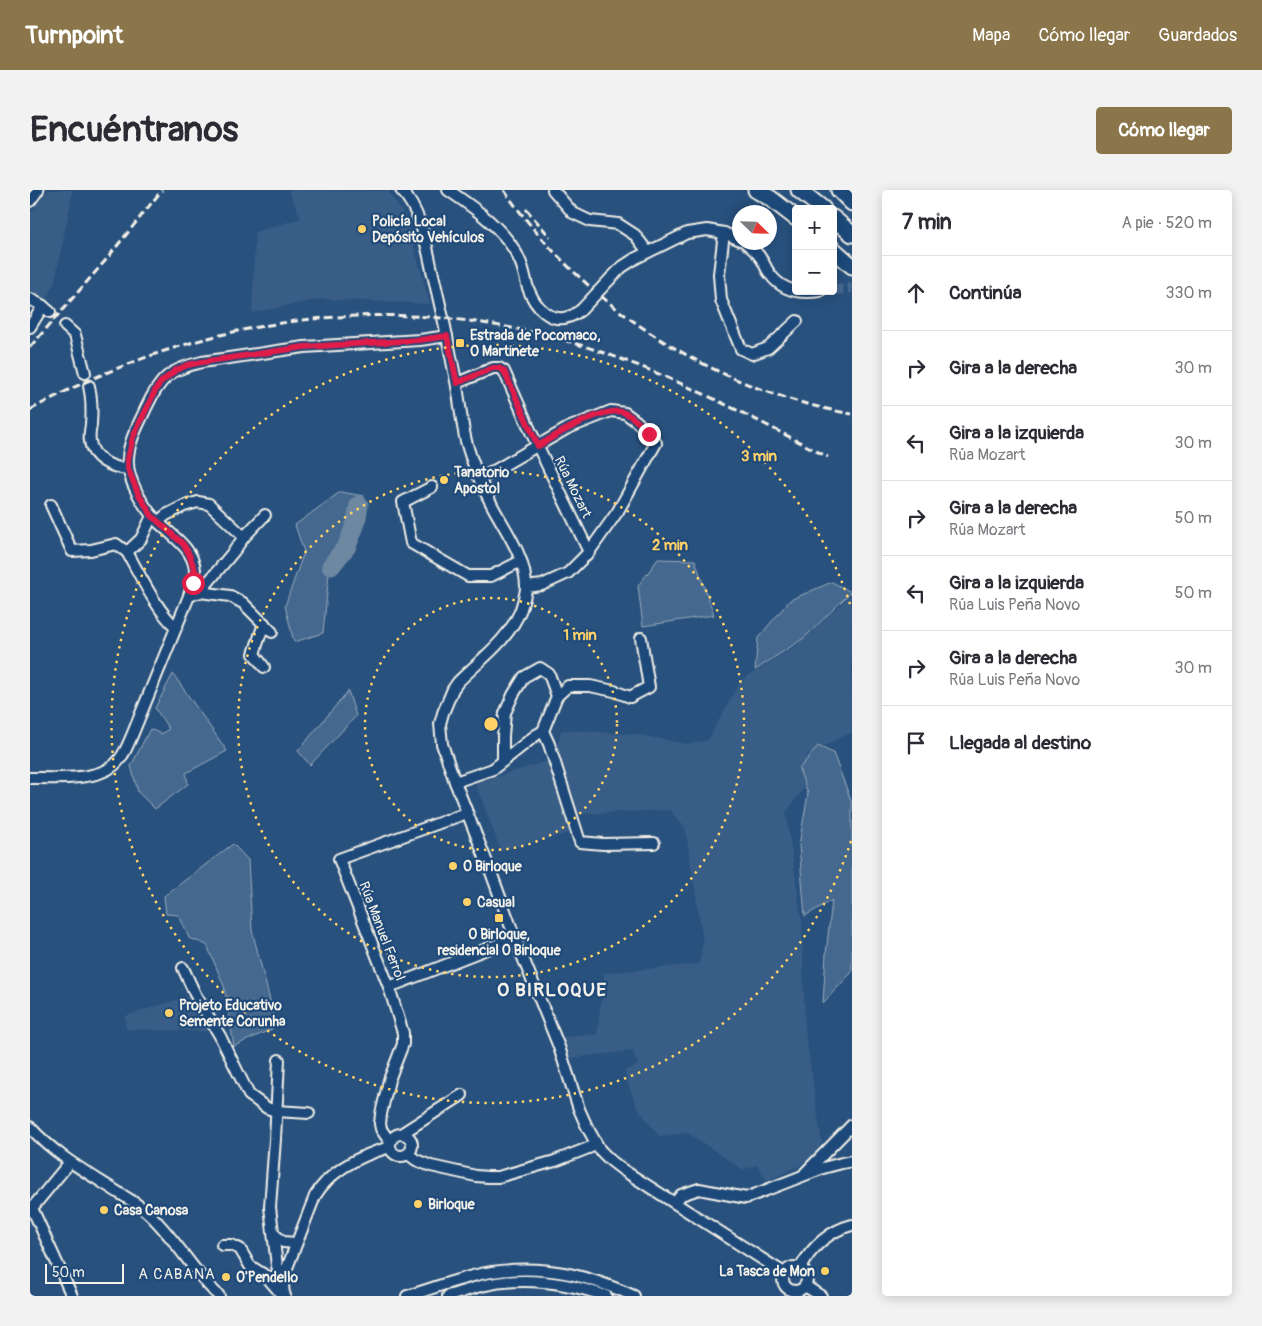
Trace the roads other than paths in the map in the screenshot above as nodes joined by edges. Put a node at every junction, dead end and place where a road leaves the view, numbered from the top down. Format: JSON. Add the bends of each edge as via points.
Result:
{"nodes":[{"id":1,"x":38,"y":190,"type":"edge"},
{"id":2,"x":401,"y":190,"type":"edge"},
{"id":3,"x":448,"y":190,"type":"edge"},
{"id":4,"x":553,"y":190,"type":"edge"},
{"id":5,"x":756,"y":190,"type":"edge"},
{"id":6,"x":799,"y":190,"type":"edge"},
{"id":7,"x":839,"y":190,"type":"edge"},
{"id":8,"x":30,"y":201,"type":"edge"},
{"id":9,"x":852,"y":203,"type":"edge"},
{"id":10,"x":818,"y":205,"type":"edge"},
{"id":11,"x":792,"y":215,"type":"edge"},
{"id":12,"x":837,"y":221,"type":"edge"},
{"id":13,"x":724,"y":233,"type":"junction"},
{"id":14,"x":852,"y":234,"type":"edge"},
{"id":15,"x":732,"y":236,"type":"edge"},
{"id":16,"x":753,"y":250,"type":"edge"},
{"id":17,"x":648,"y":252,"type":"junction"},
{"id":18,"x":837,"y":253,"type":"edge"},
{"id":19,"x":852,"y":266,"type":"edge"},
{"id":20,"x":792,"y":290,"type":"edge"},
{"id":21,"x":30,"y":299,"type":"edge"},
{"id":22,"x":796,"y":321,"type":"dead end"},
{"id":23,"x":65,"y":326,"type":"tunnel mouth"},
{"id":24,"x":30,"y":327,"type":"edge"},
{"id":25,"x":447,"y":336,"type":"junction"},
{"id":26,"x":85,"y":373,"type":"dead end"},
{"id":27,"x":457,"y":383,"type":"junction"},
{"id":28,"x":89,"y":386,"type":"dead end"},
{"id":29,"x":538,"y":446,"type":"junction"},
{"id":30,"x":128,"y":469,"type":"junction"},
{"id":31,"x":480,"y":479,"type":"junction"},
{"id":32,"x":432,"y":487,"type":"dead end"},
{"id":33,"x":51,"y":505,"type":"dead end"},
{"id":34,"x":265,"y":515,"type":"dead end"},
{"id":35,"x":155,"y":519,"type":"junction"},
{"id":36,"x":244,"y":537,"type":"junction"},
{"id":37,"x":127,"y":552,"type":"junction"},
{"id":38,"x":589,"y":552,"type":"junction"},
{"id":39,"x":521,"y":561,"type":"junction"},
{"id":40,"x":526,"y":587,"type":"junction"},
{"id":41,"x":200,"y":592,"type":"junction"},
{"id":42,"x":189,"y":596,"type":"junction"},
{"id":43,"x":264,"y":624,"type":"junction"},
{"id":44,"x":176,"y":627,"type":"junction"},
{"id":45,"x":272,"y":632,"type":"dead end"},
{"id":46,"x":641,"y":638,"type":"dead end"},
{"id":47,"x":264,"y":667,"type":"dead end"},
{"id":48,"x":556,"y":696,"type":"junction"},
{"id":49,"x":543,"y":731,"type":"junction"},
{"id":50,"x":503,"y":761,"type":"junction"},
{"id":51,"x":30,"y":778,"type":"edge"},
{"id":52,"x":455,"y":782,"type":"junction"},
{"id":53,"x":468,"y":812,"type":"junction"},
{"id":54,"x":654,"y":844,"type":"dead end"},
{"id":55,"x":515,"y":938,"type":"junction"},
{"id":56,"x":183,"y":968,"type":"dead end"},
{"id":57,"x":389,"y":987,"type":"junction"},
{"id":58,"x":279,"y":1060,"type":"dead end"},
{"id":59,"x":462,"y":1095,"type":"dead end"},
{"id":60,"x":276,"y":1111,"type":"junction"},
{"id":61,"x":310,"y":1113,"type":"dead end"},
{"id":62,"x":852,"y":1124,"type":"edge"},
{"id":63,"x":30,"y":1127,"type":"edge"},
{"id":64,"x":401,"y":1134,"type":"junction"},
{"id":65,"x":390,"y":1144,"type":"junction"},
{"id":66,"x":596,"y":1145,"type":"junction"},
{"id":67,"x":408,"y":1154,"type":"junction"},
{"id":68,"x":852,"y":1161,"type":"edge"},
{"id":69,"x":70,"y":1162,"type":"junction"},
{"id":70,"x":802,"y":1175,"type":"junction"},
{"id":71,"x":675,"y":1203,"type":"junction"},
{"id":72,"x":852,"y":1225,"type":"edge"},
{"id":73,"x":274,"y":1234,"type":"junction"},
{"id":74,"x":296,"y":1244,"type":"junction"},
{"id":75,"x":222,"y":1245,"type":"dead end"},
{"id":76,"x":800,"y":1268,"type":"junction"},
{"id":77,"x":284,"y":1273,"type":"junction"},
{"id":78,"x":784,"y":1273,"type":"junction"},
{"id":79,"x":266,"y":1276,"type":"junction"},
{"id":80,"x":805,"y":1286,"type":"junction"},
{"id":81,"x":790,"y":1293,"type":"edge"},
{"id":82,"x":72,"y":1296,"type":"edge"},
{"id":83,"x":219,"y":1296,"type":"edge"},
{"id":84,"x":284,"y":1296,"type":"edge"},
{"id":85,"x":408,"y":1296,"type":"edge"},
{"id":86,"x":448,"y":1296,"type":"edge"},
{"id":87,"x":606,"y":1296,"type":"edge"},
{"id":88,"x":634,"y":1296,"type":"edge"},
{"id":89,"x":820,"y":1296,"type":"edge"}],
"edges":[{"from":1,"to":8,"type":"street"},
{"from":2,"to":25,"type":"street","via":[[408,197],[421,227]]},
{"from":3,"to":17,"type":"street","bridge":true,"via":[[480,213],[509,242],[520,259],[534,302],[555,318],[570,317],[581,310],[622,267]]},
{"from":4,"to":17,"type":"street","via":[[573,212],[590,220],[618,224],[635,235]]},
{"from":5,"to":11,"type":"highway"},
{"from":6,"to":10,"type":"highway"},
{"from":7,"to":9,"type":"highway"},
{"from":12,"to":14,"type":"highway"},
{"from":13,"to":15,"type":"street"},
{"from":13,"to":17,"type":"street","via":[[707,230],[687,233]]},
{"from":13,"to":22,"type":"street","via":[[719,274],[721,300],[741,348],[752,354],[768,348]]},
{"from":16,"to":20,"type":"street","via":[[769,274],[779,284]]},
{"from":18,"to":19,"type":"highway"},
{"from":21,"to":24,"type":"street","via":[[46,309]]},
{"from":23,"to":26,"type":"street","via":[[75,335]]},
{"from":25,"to":27,"type":"street"},
{"from":25,"to":30,"type":"street","via":[[304,347],[188,365],[168,376],[156,389],[133,437]]},
{"from":27,"to":29,"type":"street","name":"Rúa Mozart","via":[[493,368],[504,371]]},
{"from":27,"to":31,"type":"street","via":[[466,439]]},
{"from":28,"to":30,"type":"street","via":[[93,451],[105,463]]},
{"from":29,"to":31,"type":"street"},
{"from":29,"to":38,"type":"street","name":"Rúa Mozart"},
{"from":29,"to":38,"type":"street","via":[[568,428],[612,411],[625,413],[656,442],[618,511]]},
{"from":30,"to":35,"type":"street","via":[[140,498]]},
{"from":31,"to":39,"type":"street"},
{"from":32,"to":39,"type":"street","via":[[403,502],[411,543],[468,576],[491,576]]},
{"from":33,"to":37,"type":"street","via":[[72,551],[116,544]]},
{"from":34,"to":36,"type":"street"},
{"from":35,"to":36,"type":"street","via":[[198,502],[209,504]]},
{"from":35,"to":37,"type":"street"},
{"from":35,"to":42,"type":"street","via":[[183,544],[192,560],[195,570]]},
{"from":36,"to":41,"type":"street"},
{"from":37,"to":44,"type":"street","via":[[159,607]]},
{"from":38,"to":40,"type":"street","via":[[568,574],[542,585]]},
{"from":39,"to":40,"type":"street"},
{"from":40,"to":52,"type":"street","via":[[518,616],[510,630],[458,682],[442,713],[442,744]]},
{"from":41,"to":42,"type":"street"},
{"from":41,"to":43,"type":"street","via":[[230,596],[243,603]]},
{"from":42,"to":44,"type":"street"},
{"from":43,"to":45,"type":"street"},
{"from":43,"to":47,"type":"street","via":[[254,654]]},
{"from":44,"to":51,"type":"street","via":[[133,734],[116,762],[105,770],[86,776]]},
{"from":46,"to":48,"type":"street","via":[[648,687],[630,697],[590,686],[568,686]]},
{"from":48,"to":49,"type":"street"},
{"from":48,"to":50,"type":"street","via":[[549,674],[540,668],[524,677],[505,713]]},
{"from":49,"to":50,"type":"street"},
{"from":49,"to":54,"type":"street","via":[[580,842]]},
{"from":50,"to":52,"type":"street","via":[[493,769]]},
{"from":52,"to":53,"type":"street"},
{"from":53,"to":55,"type":"street"},
{"from":53,"to":57,"type":"street","name":"Rúa Manuel Ferrol","via":[[339,859]]},
{"from":55,"to":57,"type":"street"},
{"from":55,"to":66,"type":"street","via":[[579,1109]]},
{"from":56,"to":60,"type":"street","via":[[249,1095]]},
{"from":57,"to":65,"type":"street","name":"Rúa Manuel Ferrol","via":[[404,1044],[389,1080],[380,1114],[380,1124]]},
{"from":58,"to":60,"type":"street"},
{"from":59,"to":64,"type":"street"},
{"from":60,"to":61,"type":"street"},
{"from":60,"to":73,"type":"street","via":[[270,1206]]},
{"from":62,"to":70,"type":"street"},
{"from":63,"to":69,"type":"street"},
{"from":64,"to":65,"type":"street","via":[[394,1136]]},
{"from":64,"to":67,"type":"street","via":[[412,1141]]},
{"from":65,"to":67,"type":"street","via":[[398,1156]]},
{"from":65,"to":74,"type":"street","via":[[360,1158],[325,1181],[315,1196]]},
{"from":66,"to":67,"type":"street","via":[[498,1177],[476,1176],[431,1166]]},
{"from":66,"to":71,"type":"street","via":[[623,1170]]},
{"from":68,"to":70,"type":"street"},
{"from":69,"to":82,"type":"street","via":[[32,1208]]},
{"from":69,"to":83,"type":"street","via":[[148,1213]]},
{"from":70,"to":71,"type":"street","via":[[746,1198],[699,1189],[681,1195]]},
{"from":71,"to":78,"type":"street"},
{"from":72,"to":76,"type":"street","via":[[837,1229],[825,1238],[810,1252]]},
{"from":73,"to":74,"type":"street","via":[[283,1242]]},
{"from":73,"to":77,"type":"street","via":[[277,1266]]},
{"from":74,"to":77,"type":"street"},
{"from":75,"to":79,"type":"street","via":[[240,1249],[250,1266]]},
{"from":76,"to":78,"type":"street","via":[[789,1268]]},
{"from":76,"to":80,"type":"street","via":[[808,1279]]},
{"from":77,"to":79,"type":"street","via":[[275,1278]]},
{"from":77,"to":84,"type":"street"},
{"from":78,"to":81,"type":"street","via":[[783,1284]]},
{"from":79,"to":84,"type":"street"},
{"from":80,"to":81,"type":"street"},
{"from":80,"to":89,"type":"street"},
{"from":85,"to":88,"type":"street","via":[[491,1272],[536,1269],[575,1274]]},
{"from":86,"to":87,"type":"street","via":[[482,1286],[529,1281],[572,1286]]}]}
